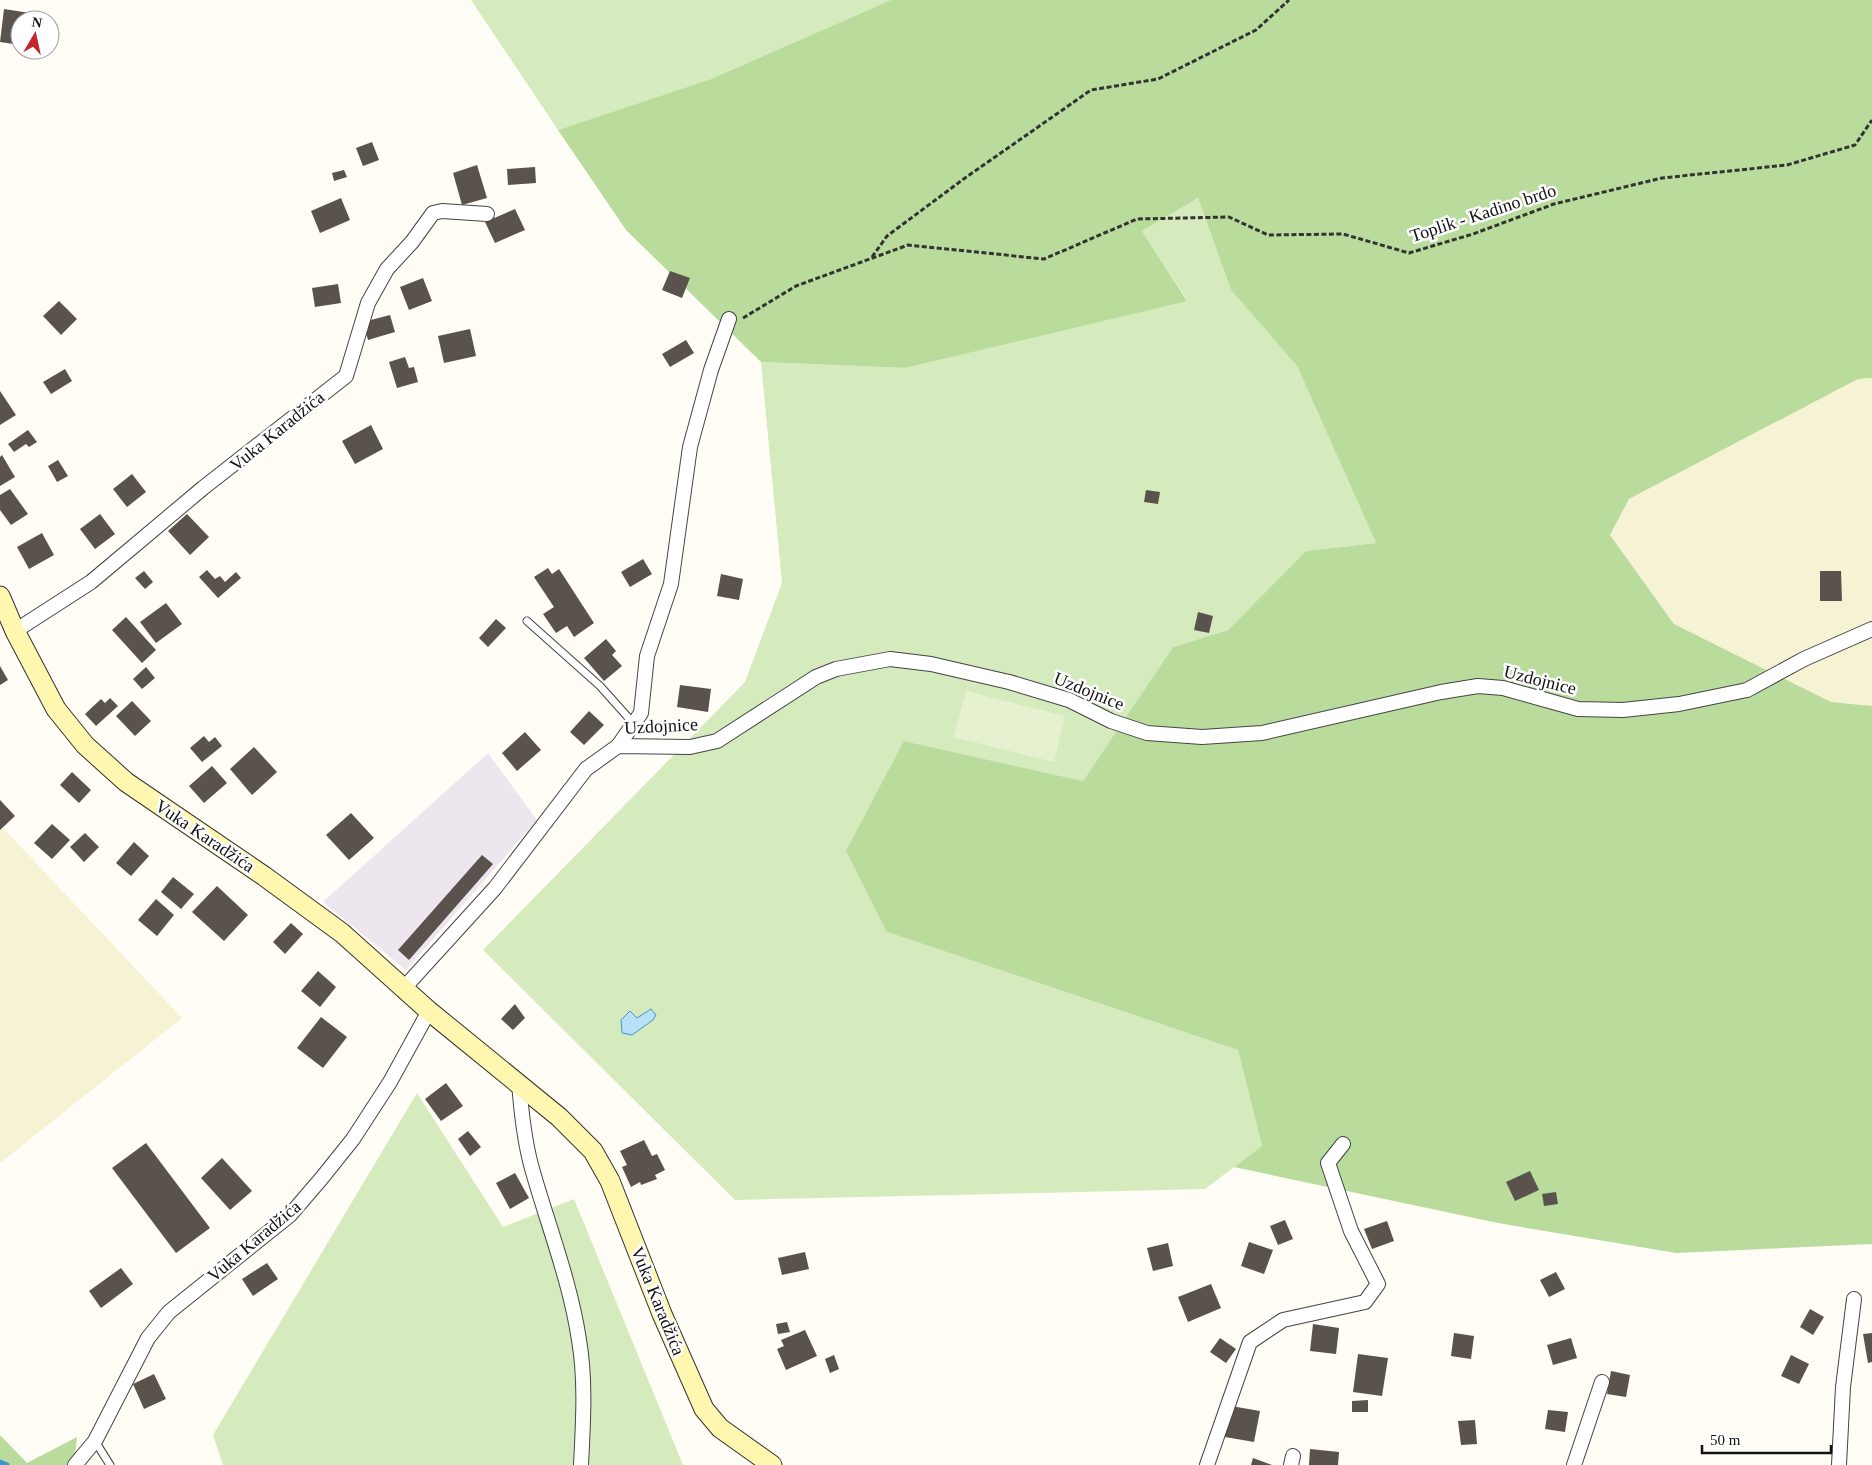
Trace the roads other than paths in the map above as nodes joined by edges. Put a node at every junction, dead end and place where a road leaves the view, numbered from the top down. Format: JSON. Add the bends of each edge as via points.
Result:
{"nodes":[{"id":1,"x":487,"y":214,"type":"dead end"},
{"id":2,"x":728,"y":323,"type":"road end"},
{"id":3,"x":0,"y":596,"type":"edge"},
{"id":4,"x":527,"y":621,"type":"dead end"},
{"id":5,"x":1872,"y":629,"type":"edge"},
{"id":6,"x":15,"y":631,"type":"junction"},
{"id":7,"x":634,"y":724,"type":"junction"},
{"id":8,"x":618,"y":746,"type":"junction"},
{"id":9,"x":404,"y":988,"type":"junction"},
{"id":10,"x":429,"y":1011,"type":"junction"},
{"id":11,"x":519,"y":1082,"type":"junction"},
{"id":12,"x":1343,"y":1144,"type":"dead end"},
{"id":13,"x":1854,"y":1299,"type":"dead end"},
{"id":14,"x":1602,"y":1382,"type":"dead end"},
{"id":15,"x":95,"y":1441,"type":"junction"},
{"id":16,"x":75,"y":1465,"type":"edge"},
{"id":17,"x":110,"y":1465,"type":"edge"},
{"id":18,"x":581,"y":1465,"type":"edge"},
{"id":19,"x":772,"y":1465,"type":"edge"},
{"id":20,"x":1206,"y":1465,"type":"edge"},
{"id":21,"x":1574,"y":1465,"type":"edge"},
{"id":22,"x":1839,"y":1465,"type":"edge"}],
"edges":[{"from":1,"to":6,"type":"street","name":"Vuka Karadžića","via":[[433,213],[387,268],[368,303],[346,376],[203,488],[91,582]]},
{"from":2,"to":7,"type":"street","via":[[690,447],[671,584],[647,656],[641,713]]},
{"from":3,"to":6,"type":"street","name":"Vuka Karadžića"},
{"from":4,"to":7,"type":"lane","via":[[600,686]]},
{"from":5,"to":8,"type":"street","name":"Uzdojnice","via":[[1747,690],[1679,704],[1623,710],[1578,709],[1503,688],[1478,686],[1262,733],[1202,737],[1147,734],[1068,700],[1009,682],[931,664],[890,659],[836,669],[816,678],[717,741],[690,747]]},
{"from":6,"to":9,"type":"street","name":"Vuka Karadžića","via":[[56,709],[85,745],[126,782],[342,933]]},
{"from":7,"to":8,"type":"street"},
{"from":8,"to":9,"type":"street","name":"Uzdojnice","via":[[586,769],[495,888]]},
{"from":9,"to":10,"type":"street","name":"Vuka Karadžića"},
{"from":10,"to":11,"type":"street","name":"Vuka Karadžića"},
{"from":10,"to":15,"type":"street","name":"Vuka Karadžića","via":[[390,1082],[353,1139],[315,1186],[290,1215],[169,1312],[148,1338]]},
{"from":11,"to":18,"type":"street","via":[[531,1164],[580,1341],[583,1392]]},
{"from":11,"to":19,"type":"street","name":"Vuka Karadžića","via":[[593,1151],[610,1181],[662,1314],[704,1409],[720,1428]]},
{"from":12,"to":20,"type":"street","via":[[1328,1162],[1351,1231],[1378,1284],[1365,1302],[1283,1320],[1250,1342]]},
{"from":13,"to":22,"type":"street","via":[[1843,1387]]},
{"from":14,"to":21,"type":"street"},
{"from":15,"to":16,"type":"street","name":"Vuka Karadžića"},
{"from":15,"to":17,"type":"lane"}]}
